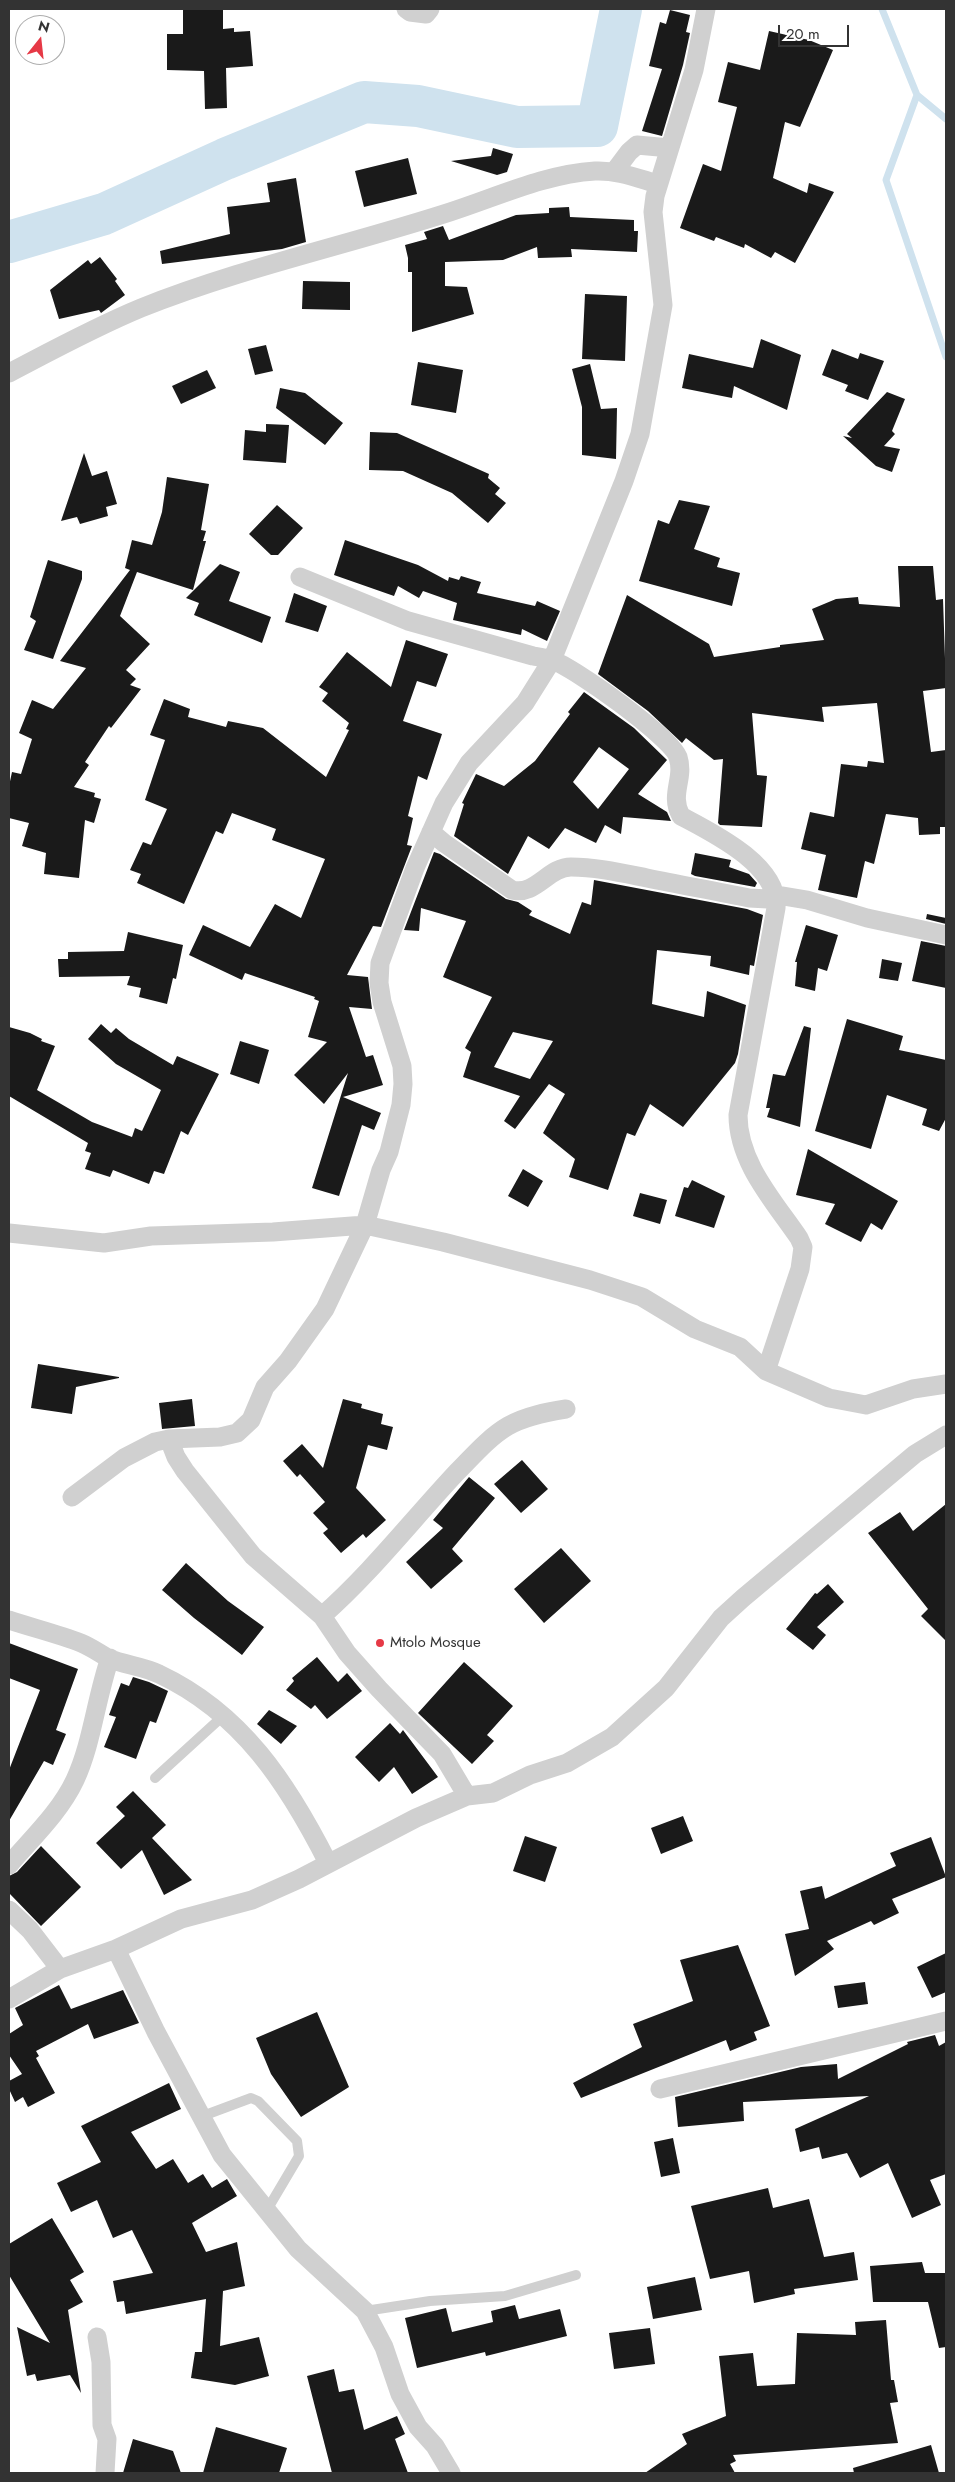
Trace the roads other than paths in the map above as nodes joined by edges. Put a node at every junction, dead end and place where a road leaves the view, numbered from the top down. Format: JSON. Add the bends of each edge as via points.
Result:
{"nodes":[{"id":1,"x":406,"y":9,"type":"edge"},
{"id":2,"x":430,"y":9,"type":"edge"},
{"id":3,"x":706,"y":9,"type":"edge"},
{"id":4,"x":670,"y":148,"type":"junction"},
{"id":5,"x":614,"y":172,"type":"junction"},
{"id":6,"x":658,"y":184,"type":"junction"},
{"id":7,"x":9,"y":373,"type":"edge"},
{"id":8,"x":300,"y":577,"type":"dead end"},
{"id":9,"x":552,"y":660,"type":"junction"},
{"id":10,"x":431,"y":832,"type":"junction"},
{"id":11,"x":777,"y":895,"type":"junction"},
{"id":12,"x":946,"y":936,"type":"edge"},
{"id":13,"x":365,"y":1225,"type":"junction"},
{"id":14,"x":9,"y":1233,"type":"edge"},
{"id":15,"x":766,"y":1371,"type":"junction"},
{"id":16,"x":946,"y":1384,"type":"edge"},
{"id":17,"x":566,"y":1409,"type":"dead end"},
{"id":18,"x":946,"y":1435,"type":"edge"},
{"id":19,"x":169,"y":1439,"type":"junction"},
{"id":20,"x":72,"y":1497,"type":"dead end"},
{"id":21,"x":322,"y":1616,"type":"junction"},
{"id":22,"x":9,"y":1620,"type":"edge"},
{"id":23,"x":110,"y":1658,"type":"junction"},
{"id":24,"x":223,"y":1716,"type":"junction"},
{"id":25,"x":154,"y":1778,"type":"dead end"},
{"id":26,"x":468,"y":1796,"type":"junction"},
{"id":27,"x":328,"y":1863,"type":"junction"},
{"id":28,"x":9,"y":1865,"type":"edge"},
{"id":29,"x":9,"y":1910,"type":"edge"},
{"id":30,"x":116,"y":1949,"type":"junction"},
{"id":31,"x":60,"y":1969,"type":"junction"},
{"id":32,"x":9,"y":1999,"type":"edge"},
{"id":33,"x":946,"y":2021,"type":"edge"},
{"id":34,"x":660,"y":2089,"type":"dead end"},
{"id":35,"x":200,"y":2117,"type":"junction"},
{"id":36,"x":267,"y":2210,"type":"junction"},
{"id":37,"x":576,"y":2275,"type":"dead end"},
{"id":38,"x":365,"y":2311,"type":"junction"},
{"id":39,"x":97,"y":2337,"type":"dead end"},
{"id":40,"x":105,"y":2473,"type":"edge"},
{"id":41,"x":451,"y":2473,"type":"edge"}],
"edges":[{"from":1,"to":2,"type":"street","via":[[426,14]]},
{"from":3,"to":4,"type":"street","via":[[694,70]]},
{"from":4,"to":5,"type":"street","via":[[637,145]]},
{"from":4,"to":6,"type":"street"},
{"from":5,"to":6,"type":"street"},
{"from":5,"to":7,"type":"street","via":[[582,172],[530,185],[244,274],[142,308],[80,334]]},
{"from":6,"to":9,"type":"street","via":[[653,212],[663,305],[640,434]]},
{"from":8,"to":9,"type":"street","via":[[408,621]]},
{"from":9,"to":10,"type":"street","via":[[525,704],[469,763],[444,803]]},
{"from":9,"to":11,"type":"street","via":[[607,693],[667,743],[678,755],[680,768],[675,800],[681,816],[722,837],[769,881]]},
{"from":10,"to":11,"type":"street","via":[[512,890],[521,892],[531,889],[558,869],[571,867],[632,874],[750,898]]},
{"from":10,"to":13,"type":"street","via":[[380,963],[378,983],[402,1066],[403,1084],[389,1152]]},
{"from":11,"to":12,"type":"street"},
{"from":11,"to":15,"type":"street","via":[[768,962],[738,1115],[741,1143],[752,1168],[803,1248],[800,1270]]},
{"from":13,"to":14,"type":"street","via":[[151,1236],[104,1243]]},
{"from":13,"to":15,"type":"street","via":[[590,1280],[642,1297],[695,1329],[740,1347]]},
{"from":13,"to":19,"type":"street","via":[[325,1310],[265,1387],[251,1420],[237,1433]]},
{"from":15,"to":16,"type":"street","via":[[829,1398],[866,1404],[913,1389]]},
{"from":17,"to":21,"type":"street","via":[[542,1413],[507,1426],[476,1454],[347,1594]]},
{"from":18,"to":26,"type":"street","via":[[915,1454],[743,1598],[721,1618],[666,1688],[612,1737],[567,1763],[530,1775],[493,1793]]},
{"from":19,"to":20,"type":"street","via":[[132,1453]]},
{"from":19,"to":21,"type":"street","via":[[186,1471],[253,1556]]},
{"from":21,"to":26,"type":"street","via":[[347,1653],[442,1754]]},
{"from":22,"to":23,"type":"street","via":[[82,1643]]},
{"from":23,"to":24,"type":"street","via":[[166,1677]]},
{"from":23,"to":28,"type":"street","via":[[75,1782]]},
{"from":24,"to":25,"type":"lane"},
{"from":24,"to":27,"type":"street","via":[[270,1764]]},
{"from":26,"to":27,"type":"street","via":[[416,1818]]},
{"from":27,"to":30,"type":"street","via":[[252,1900],[181,1919]]},
{"from":29,"to":31,"type":"street","via":[[30,1930]]},
{"from":30,"to":31,"type":"street"},
{"from":30,"to":35,"type":"street"},
{"from":31,"to":32,"type":"street"},
{"from":33,"to":34,"type":"street"},
{"from":35,"to":36,"type":"street","via":[[222,2155]]},
{"from":35,"to":36,"type":"lane","via":[[251,2098],[258,2101],[297,2141],[299,2156]]},
{"from":36,"to":38,"type":"street","via":[[298,2249]]},
{"from":37,"to":38,"type":"lane","via":[[505,2296],[430,2301]]},
{"from":38,"to":41,"type":"street","via":[[384,2347],[400,2394],[418,2427],[435,2446]]},
{"from":39,"to":40,"type":"street","via":[[101,2362],[102,2426],[107,2439]]}]}
